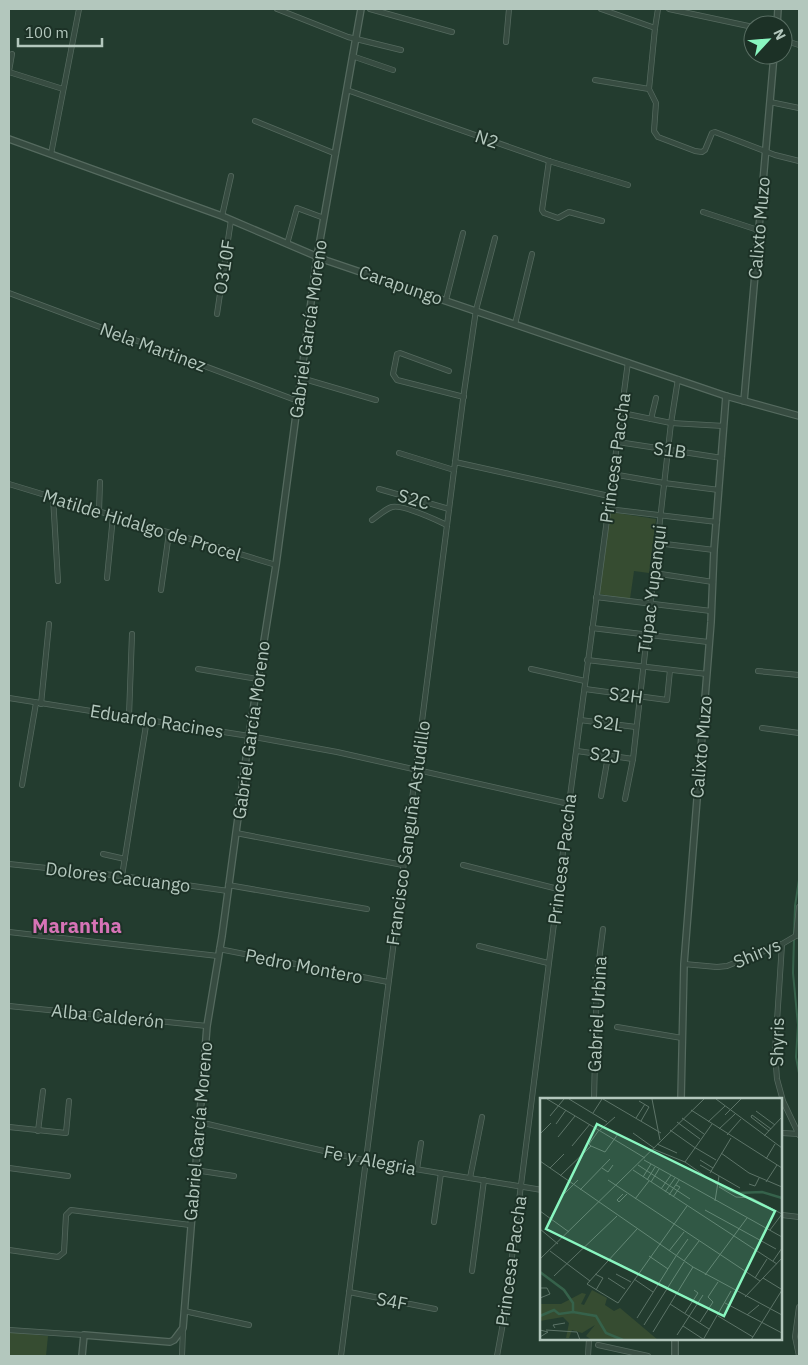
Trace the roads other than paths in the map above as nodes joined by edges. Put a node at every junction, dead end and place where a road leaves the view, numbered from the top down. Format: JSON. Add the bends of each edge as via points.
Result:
{"nodes":[{"id":1,"x":79,"y":9,"type":"edge"},
{"id":2,"x":277,"y":9,"type":"edge"},
{"id":3,"x":361,"y":9,"type":"edge"},
{"id":4,"x":370,"y":9,"type":"edge"},
{"id":5,"x":509,"y":9,"type":"edge"},
{"id":6,"x":601,"y":9,"type":"edge"},
{"id":7,"x":658,"y":9,"type":"edge"},
{"id":8,"x":669,"y":9,"type":"edge"},
{"id":9,"x":702,"y":9,"type":"edge"},
{"id":10,"x":702,"y":16,"type":"junction"},
{"id":11,"x":743,"y":25,"type":"edge"},
{"id":12,"x":655,"y":28,"type":"junction"},
{"id":13,"x":452,"y":32,"type":"dead end"},
{"id":14,"x":356,"y":39,"type":"junction"},
{"id":15,"x":506,"y":42,"type":"dead end"},
{"id":16,"x":401,"y":50,"type":"dead end"},
{"id":17,"x":12,"y":54,"type":"dead end"},
{"id":18,"x":352,"y":56,"type":"junction"},
{"id":19,"x":773,"y":65,"type":"edge"},
{"id":20,"x":393,"y":70,"type":"dead end"},
{"id":21,"x":9,"y":72,"type":"edge"},
{"id":22,"x":595,"y":80,"type":"dead end"},
{"id":23,"x":648,"y":88,"type":"junction"},
{"id":24,"x":63,"y":89,"type":"junction"},
{"id":25,"x":347,"y":90,"type":"junction"},
{"id":26,"x":770,"y":102,"type":"junction"},
{"id":27,"x":799,"y":108,"type":"edge"},
{"id":28,"x":255,"y":121,"type":"dead end"},
{"id":29,"x":9,"y":139,"type":"edge"},
{"id":30,"x":766,"y":151,"type":"junction"},
{"id":31,"x":51,"y":154,"type":"junction"},
{"id":32,"x":336,"y":154,"type":"junction"},
{"id":33,"x":549,"y":161,"type":"junction"},
{"id":34,"x":799,"y":161,"type":"edge"},
{"id":35,"x":231,"y":176,"type":"dead end"},
{"id":36,"x":628,"y":185,"type":"dead end"},
{"id":37,"x":703,"y":212,"type":"dead end"},
{"id":38,"x":222,"y":216,"type":"junction"},
{"id":39,"x":324,"y":218,"type":"junction"},
{"id":40,"x":231,"y":220,"type":"junction"},
{"id":41,"x":602,"y":221,"type":"dead end"},
{"id":42,"x":758,"y":230,"type":"junction"},
{"id":43,"x":463,"y":233,"type":"dead end"},
{"id":44,"x":495,"y":238,"type":"dead end"},
{"id":45,"x":287,"y":244,"type":"junction"},
{"id":46,"x":532,"y":254,"type":"dead end"},
{"id":47,"x":316,"y":257,"type":"junction"},
{"id":48,"x":9,"y":293,"type":"edge"},
{"id":49,"x":446,"y":300,"type":"junction"},
{"id":50,"x":476,"y":310,"type":"junction"},
{"id":51,"x":217,"y":314,"type":"dead end"},
{"id":52,"x":515,"y":324,"type":"junction"},
{"id":53,"x":628,"y":362,"type":"junction"},
{"id":54,"x":449,"y":371,"type":"dead end"},
{"id":55,"x":301,"y":378,"type":"junction"},
{"id":56,"x":678,"y":379,"type":"junction"},
{"id":57,"x":726,"y":396,"type":"junction"},
{"id":58,"x":464,"y":397,"type":"junction"},
{"id":59,"x":656,"y":398,"type":"dead end"},
{"id":60,"x":376,"y":400,"type":"dead end"},
{"id":61,"x":298,"y":401,"type":"junction"},
{"id":62,"x":744,"y":401,"type":"junction"},
{"id":63,"x":622,"y":413,"type":"junction"},
{"id":64,"x":799,"y":416,"type":"edge"},
{"id":65,"x":652,"y":419,"type":"junction"},
{"id":66,"x":671,"y":423,"type":"junction"},
{"id":67,"x":724,"y":426,"type":"junction"},
{"id":68,"x":618,"y":442,"type":"junction"},
{"id":69,"x":668,"y":451,"type":"junction"},
{"id":70,"x":399,"y":453,"type":"dead end"},
{"id":71,"x":722,"y":458,"type":"junction"},
{"id":72,"x":455,"y":462,"type":"junction"},
{"id":73,"x":454,"y":470,"type":"junction"},
{"id":74,"x":612,"y":474,"type":"junction"},
{"id":75,"x":100,"y":482,"type":"dead end"},
{"id":76,"x":664,"y":483,"type":"junction"},
{"id":77,"x":9,"y":484,"type":"edge"},
{"id":78,"x":379,"y":489,"type":"dead end"},
{"id":79,"x":719,"y":490,"type":"junction"},
{"id":80,"x":609,"y":496,"type":"junction"},
{"id":81,"x":53,"y":498,"type":"junction"},
{"id":82,"x":450,"y":509,"type":"junction"},
{"id":83,"x":608,"y":509,"type":"junction"},
{"id":84,"x":99,"y":511,"type":"junction"},
{"id":85,"x":113,"y":516,"type":"junction"},
{"id":86,"x":660,"y":516,"type":"junction"},
{"id":87,"x":372,"y":520,"type":"dead end"},
{"id":88,"x":717,"y":522,"type":"junction"},
{"id":89,"x":447,"y":525,"type":"junction"},
{"id":90,"x":169,"y":533,"type":"junction"},
{"id":91,"x":657,"y":543,"type":"junction"},
{"id":92,"x":714,"y":550,"type":"junction"},
{"id":93,"x":276,"y":565,"type":"junction"},
{"id":94,"x":654,"y":573,"type":"junction"},
{"id":95,"x":107,"y":578,"type":"dead end"},
{"id":96,"x":58,"y":581,"type":"dead end"},
{"id":97,"x":712,"y":582,"type":"junction"},
{"id":98,"x":160,"y":590,"type":"dead end"},
{"id":99,"x":596,"y":597,"type":"junction"},
{"id":100,"x":650,"y":603,"type":"junction"},
{"id":101,"x":711,"y":611,"type":"junction"},
{"id":102,"x":49,"y":624,"type":"dead end"},
{"id":103,"x":592,"y":628,"type":"junction"},
{"id":104,"x":132,"y":634,"type":"dead end"},
{"id":105,"x":647,"y":634,"type":"junction"},
{"id":106,"x":708,"y":642,"type":"junction"},
{"id":107,"x":587,"y":660,"type":"junction"},
{"id":108,"x":643,"y":666,"type":"junction"},
{"id":109,"x":198,"y":669,"type":"dead end"},
{"id":110,"x":531,"y":669,"type":"dead end"},
{"id":111,"x":670,"y":670,"type":"junction"},
{"id":112,"x":758,"y":671,"type":"dead end"},
{"id":113,"x":707,"y":674,"type":"junction"},
{"id":114,"x":799,"y":675,"type":"edge"},
{"id":115,"x":258,"y":679,"type":"junction"},
{"id":116,"x":585,"y":682,"type":"junction"},
{"id":117,"x":584,"y":689,"type":"junction"},
{"id":118,"x":640,"y":697,"type":"junction"},
{"id":119,"x":9,"y":698,"type":"edge"},
{"id":120,"x":38,"y":703,"type":"junction"},
{"id":121,"x":129,"y":716,"type":"junction"},
{"id":122,"x":147,"y":720,"type":"junction"},
{"id":123,"x":580,"y":720,"type":"junction"},
{"id":124,"x":636,"y":727,"type":"junction"},
{"id":125,"x":762,"y":728,"type":"dead end"},
{"id":126,"x":799,"y":733,"type":"edge"},
{"id":127,"x":249,"y":736,"type":"junction"},
{"id":128,"x":577,"y":751,"type":"junction"},
{"id":129,"x":608,"y":756,"type":"junction"},
{"id":130,"x":632,"y":759,"type":"junction"},
{"id":131,"x":417,"y":771,"type":"junction"},
{"id":132,"x":22,"y":785,"type":"dead end"},
{"id":133,"x":601,"y":796,"type":"dead end"},
{"id":134,"x":625,"y":799,"type":"dead end"},
{"id":135,"x":569,"y":804,"type":"junction"},
{"id":136,"x":236,"y":832,"type":"junction"},
{"id":137,"x":103,"y":854,"type":"dead end"},
{"id":138,"x":125,"y":858,"type":"junction"},
{"id":139,"x":9,"y":864,"type":"edge"},
{"id":140,"x":403,"y":865,"type":"junction"},
{"id":141,"x":463,"y":865,"type":"dead end"},
{"id":142,"x":122,"y":876,"type":"junction"},
{"id":143,"x":228,"y":888,"type":"junction"},
{"id":144,"x":558,"y":889,"type":"junction"},
{"id":145,"x":799,"y":907,"type":"edge"},
{"id":146,"x":367,"y":909,"type":"dead end"},
{"id":147,"x":603,"y":928,"type":"dead end"},
{"id":148,"x":9,"y":932,"type":"edge"},
{"id":149,"x":798,"y":935,"type":"edge"},
{"id":150,"x":782,"y":944,"type":"junction"},
{"id":151,"x":479,"y":946,"type":"dead end"},
{"id":152,"x":219,"y":952,"type":"junction"},
{"id":153,"x":548,"y":963,"type":"junction"},
{"id":154,"x":684,"y":964,"type":"junction"},
{"id":155,"x":388,"y":982,"type":"junction"},
{"id":156,"x":9,"y":1006,"type":"edge"},
{"id":157,"x":208,"y":1026,"type":"junction"},
{"id":158,"x":616,"y":1027,"type":"dead end"},
{"id":159,"x":682,"y":1038,"type":"junction"},
{"id":160,"x":43,"y":1091,"type":"dead end"},
{"id":161,"x":594,"y":1098,"type":"edge"},
{"id":162,"x":681,"y":1098,"type":"edge"},
{"id":163,"x":782,"y":1098,"type":"edge"},
{"id":164,"x":68,"y":1101,"type":"dead end"},
{"id":165,"x":783,"y":1101,"type":"edge"},
{"id":166,"x":482,"y":1117,"type":"dead end"},
{"id":167,"x":199,"y":1122,"type":"junction"},
{"id":168,"x":9,"y":1127,"type":"edge"},
{"id":169,"x":38,"y":1131,"type":"junction"},
{"id":170,"x":783,"y":1133,"type":"edge"},
{"id":171,"x":799,"y":1134,"type":"edge"},
{"id":172,"x":421,"y":1143,"type":"dead end"},
{"id":173,"x":366,"y":1161,"type":"junction"},
{"id":174,"x":9,"y":1168,"type":"edge"},
{"id":175,"x":416,"y":1169,"type":"junction"},
{"id":176,"x":195,"y":1170,"type":"junction"},
{"id":177,"x":441,"y":1173,"type":"junction"},
{"id":178,"x":68,"y":1176,"type":"dead end"},
{"id":179,"x":234,"y":1176,"type":"dead end"},
{"id":180,"x":470,"y":1178,"type":"junction"},
{"id":181,"x":484,"y":1180,"type":"junction"},
{"id":182,"x":521,"y":1186,"type":"junction"},
{"id":183,"x":540,"y":1190,"type":"edge"},
{"id":184,"x":783,"y":1215,"type":"edge"},
{"id":185,"x":799,"y":1217,"type":"edge"},
{"id":186,"x":434,"y":1222,"type":"dead end"},
{"id":187,"x":190,"y":1225,"type":"junction"},
{"id":188,"x":9,"y":1250,"type":"edge"},
{"id":189,"x":472,"y":1271,"type":"dead end"},
{"id":190,"x":349,"y":1292,"type":"junction"},
{"id":191,"x":799,"y":1307,"type":"edge"},
{"id":192,"x":435,"y":1309,"type":"dead end"},
{"id":193,"x":184,"y":1311,"type":"junction"},
{"id":194,"x":248,"y":1325,"type":"dead end"},
{"id":195,"x":183,"y":1328,"type":"junction"},
{"id":196,"x":9,"y":1330,"type":"edge"},
{"id":197,"x":84,"y":1335,"type":"junction"},
{"id":198,"x":589,"y":1340,"type":"edge"},
{"id":199,"x":675,"y":1340,"type":"edge"},
{"id":200,"x":598,"y":1345,"type":"dead end"},
{"id":201,"x":82,"y":1356,"type":"edge"},
{"id":202,"x":182,"y":1356,"type":"edge"},
{"id":203,"x":341,"y":1356,"type":"edge"},
{"id":204,"x":497,"y":1356,"type":"edge"},
{"id":205,"x":588,"y":1356,"type":"edge"},
{"id":206,"x":648,"y":1356,"type":"edge"},
{"id":207,"x":675,"y":1356,"type":"edge"},
{"id":208,"x":799,"y":1356,"type":"edge"}],
"edges":[{"from":1,"to":24,"type":"street"},
{"from":2,"to":14,"type":"street"},
{"from":3,"to":14,"type":"street","name":"Gabriel García Moreno"},
{"from":4,"to":13,"type":"street"},
{"from":5,"to":15,"type":"street"},
{"from":6,"to":12,"type":"street"},
{"from":7,"to":12,"type":"street"},
{"from":8,"to":10,"type":"street"},
{"from":9,"to":10,"type":"street"},
{"from":10,"to":11,"type":"street"},
{"from":12,"to":23,"type":"street"},
{"from":14,"to":16,"type":"street"},
{"from":14,"to":18,"type":"street","name":"Gabriel García Moreno"},
{"from":17,"to":21,"type":"street"},
{"from":18,"to":20,"type":"street"},
{"from":18,"to":25,"type":"street","name":"Gabriel García Moreno"},
{"from":19,"to":26,"type":"street","name":"Calixto Muzo"},
{"from":21,"to":24,"type":"street"},
{"from":22,"to":23,"type":"street"},
{"from":23,"to":30,"type":"street","via":[[656,103],[654,131],[658,137],[702,152],[715,132]]},
{"from":24,"to":31,"type":"street"},
{"from":25,"to":32,"type":"street","name":"Gabriel García Moreno"},
{"from":25,"to":33,"type":"street","name":"N2"},
{"from":26,"to":27,"type":"street"},
{"from":26,"to":30,"type":"street","name":"Calixto Muzo"},
{"from":28,"to":32,"type":"street"},
{"from":29,"to":31,"type":"street","name":"Carapungo"},
{"from":30,"to":34,"type":"street"},
{"from":30,"to":42,"type":"street","name":"Calixto Muzo"},
{"from":31,"to":38,"type":"street","name":"Carapungo"},
{"from":32,"to":39,"type":"street","name":"Gabriel García Moreno"},
{"from":33,"to":36,"type":"street","name":"N2"},
{"from":33,"to":41,"type":"street","via":[[544,213],[558,218],[569,212]]},
{"from":35,"to":38,"type":"street"},
{"from":37,"to":42,"type":"street"},
{"from":38,"to":40,"type":"street","name":"Carapungo"},
{"from":39,"to":45,"type":"street","via":[[297,208]]},
{"from":39,"to":47,"type":"street","name":"Gabriel García Moreno"},
{"from":40,"to":45,"type":"street","name":"Carapungo"},
{"from":40,"to":51,"type":"street","name":"O310F"},
{"from":42,"to":62,"type":"street","name":"Calixto Muzo"},
{"from":43,"to":49,"type":"street"},
{"from":44,"to":50,"type":"street","name":"Francisco Sanguña Astudillo"},
{"from":45,"to":47,"type":"street","name":"Carapungo"},
{"from":46,"to":52,"type":"street"},
{"from":47,"to":49,"type":"street","name":"Carapungo"},
{"from":47,"to":55,"type":"street","name":"Gabriel García Moreno"},
{"from":48,"to":61,"type":"street","name":"Nela Martinez"},
{"from":49,"to":50,"type":"street","name":"Carapungo"},
{"from":50,"to":52,"type":"street","name":"Carapungo"},
{"from":50,"to":58,"type":"street","name":"Francisco Sanguña Astudillo"},
{"from":52,"to":53,"type":"street","name":"Carapungo"},
{"from":53,"to":56,"type":"street","name":"Carapungo"},
{"from":53,"to":63,"type":"street","name":"Princesa Paccha"},
{"from":54,"to":58,"type":"street","via":[[400,353],[394,359],[393,374],[397,380]]},
{"from":55,"to":60,"type":"street"},
{"from":55,"to":61,"type":"street","name":"Gabriel García Moreno"},
{"from":56,"to":57,"type":"street","name":"Carapungo"},
{"from":56,"to":66,"type":"street","name":"Túpac Yupanqui"},
{"from":57,"to":62,"type":"street","name":"Carapungo"},
{"from":57,"to":67,"type":"street","name":"Calixto Muzo"},
{"from":58,"to":72,"type":"street","name":"Francisco Sanguña Astudillo"},
{"from":59,"to":65,"type":"street"},
{"from":61,"to":93,"type":"street","name":"Gabriel García Moreno"},
{"from":62,"to":64,"type":"street","name":"Carapungo"},
{"from":63,"to":65,"type":"street"},
{"from":63,"to":68,"type":"street","name":"Princesa Paccha"},
{"from":65,"to":66,"type":"street"},
{"from":66,"to":67,"type":"street"},
{"from":66,"to":69,"type":"street","name":"Túpac Yupanqui"},
{"from":67,"to":71,"type":"street","name":"Calixto Muzo"},
{"from":68,"to":69,"type":"street","name":"S1B"},
{"from":68,"to":74,"type":"street","name":"Princesa Paccha"},
{"from":69,"to":71,"type":"street","name":"S1B"},
{"from":69,"to":76,"type":"street","name":"Túpac Yupanqui"},
{"from":70,"to":73,"type":"street"},
{"from":71,"to":79,"type":"street","name":"Calixto Muzo"},
{"from":72,"to":73,"type":"street","name":"Francisco Sanguña Astudillo"},
{"from":72,"to":80,"type":"street"},
{"from":73,"to":82,"type":"street","name":"Francisco Sanguña Astudillo"},
{"from":74,"to":76,"type":"street"},
{"from":74,"to":80,"type":"street","name":"Princesa Paccha"},
{"from":75,"to":84,"type":"street"},
{"from":76,"to":79,"type":"street"},
{"from":76,"to":86,"type":"street","name":"Túpac Yupanqui"},
{"from":77,"to":81,"type":"street","name":"Matilde Hidalgo de Procel"},
{"from":78,"to":82,"type":"street","name":"S2C"},
{"from":79,"to":88,"type":"street","name":"Calixto Muzo"},
{"from":80,"to":83,"type":"street","name":"Princesa Paccha"},
{"from":81,"to":84,"type":"street","name":"Matilde Hidalgo de Procel"},
{"from":81,"to":96,"type":"street"},
{"from":82,"to":89,"type":"street","name":"Francisco Sanguña Astudillo"},
{"from":83,"to":86,"type":"street"},
{"from":83,"to":99,"type":"street","name":"Princesa Paccha"},
{"from":84,"to":85,"type":"street","name":"Matilde Hidalgo de Procel"},
{"from":85,"to":90,"type":"street","name":"Matilde Hidalgo de Procel"},
{"from":85,"to":95,"type":"street"},
{"from":86,"to":88,"type":"street"},
{"from":86,"to":91,"type":"street","name":"Túpac Yupanqui"},
{"from":87,"to":89,"type":"street","via":[[395,507]]},
{"from":88,"to":92,"type":"street","name":"Calixto Muzo"},
{"from":89,"to":131,"type":"street","name":"Francisco Sanguña Astudillo"},
{"from":90,"to":93,"type":"street","name":"Matilde Hidalgo de Procel"},
{"from":90,"to":98,"type":"street"},
{"from":91,"to":92,"type":"street"},
{"from":91,"to":94,"type":"street","name":"Túpac Yupanqui"},
{"from":92,"to":97,"type":"street","name":"Calixto Muzo"},
{"from":93,"to":115,"type":"street","name":"Gabriel García Moreno"},
{"from":94,"to":97,"type":"street"},
{"from":94,"to":100,"type":"street","name":"Túpac Yupanqui"},
{"from":97,"to":101,"type":"street","name":"Calixto Muzo"},
{"from":99,"to":100,"type":"street"},
{"from":99,"to":103,"type":"street","name":"Princesa Paccha"},
{"from":100,"to":101,"type":"street"},
{"from":100,"to":105,"type":"street","name":"Túpac Yupanqui"},
{"from":101,"to":106,"type":"street","name":"Calixto Muzo"},
{"from":102,"to":120,"type":"street"},
{"from":103,"to":105,"type":"street"},
{"from":103,"to":107,"type":"street","name":"Princesa Paccha"},
{"from":104,"to":121,"type":"street"},
{"from":105,"to":106,"type":"street"},
{"from":105,"to":108,"type":"street","name":"Túpac Yupanqui"},
{"from":106,"to":113,"type":"street","name":"Calixto Muzo"},
{"from":107,"to":108,"type":"street"},
{"from":107,"to":116,"type":"street","name":"Princesa Paccha"},
{"from":108,"to":111,"type":"street"},
{"from":108,"to":118,"type":"street","name":"Túpac Yupanqui"},
{"from":109,"to":115,"type":"street"},
{"from":110,"to":116,"type":"street"},
{"from":111,"to":113,"type":"street"},
{"from":111,"to":118,"type":"street","name":"S2H","via":[[667,700]]},
{"from":112,"to":114,"type":"street"},
{"from":113,"to":154,"type":"street","name":"Calixto Muzo"},
{"from":115,"to":127,"type":"street","name":"Gabriel García Moreno"},
{"from":116,"to":117,"type":"street","name":"Princesa Paccha"},
{"from":117,"to":118,"type":"street","name":"S2H"},
{"from":117,"to":123,"type":"street","name":"Princesa Paccha"},
{"from":118,"to":124,"type":"street","name":"Túpac Yupanqui"},
{"from":119,"to":120,"type":"street","name":"Eduardo Racines"},
{"from":120,"to":121,"type":"street","name":"Eduardo Racines"},
{"from":120,"to":132,"type":"street"},
{"from":121,"to":122,"type":"street","name":"Eduardo Racines"},
{"from":122,"to":127,"type":"street","name":"Eduardo Racines"},
{"from":122,"to":138,"type":"street"},
{"from":123,"to":124,"type":"street","name":"S2L"},
{"from":123,"to":128,"type":"street","name":"Princesa Paccha"},
{"from":124,"to":130,"type":"street","name":"Túpac Yupanqui"},
{"from":125,"to":126,"type":"street"},
{"from":127,"to":131,"type":"street","name":"Eduardo Racines"},
{"from":127,"to":136,"type":"street","name":"Gabriel García Moreno"},
{"from":128,"to":129,"type":"street","name":"S2J"},
{"from":128,"to":135,"type":"street","name":"Princesa Paccha"},
{"from":129,"to":130,"type":"street","name":"S2J"},
{"from":129,"to":133,"type":"street"},
{"from":130,"to":134,"type":"street","name":"Túpac Yupanqui"},
{"from":131,"to":135,"type":"street","name":"Eduardo Racines"},
{"from":131,"to":140,"type":"street","name":"Francisco Sanguña Astudillo"},
{"from":135,"to":144,"type":"street","name":"Princesa Paccha"},
{"from":136,"to":140,"type":"street"},
{"from":136,"to":143,"type":"street","name":"Gabriel García Moreno"},
{"from":137,"to":138,"type":"street"},
{"from":138,"to":142,"type":"street"},
{"from":139,"to":142,"type":"street","name":"Dolores Cacuango"},
{"from":140,"to":155,"type":"street","name":"Francisco Sanguña Astudillo"},
{"from":141,"to":144,"type":"street"},
{"from":142,"to":143,"type":"street","name":"Dolores Cacuango"},
{"from":143,"to":146,"type":"street","name":"Dolores Cacuango"},
{"from":143,"to":152,"type":"street","name":"Gabriel García Moreno"},
{"from":144,"to":153,"type":"street","name":"Princesa Paccha"},
{"from":145,"to":149,"type":"street"},
{"from":147,"to":161,"type":"street","name":"Gabriel Urbina","via":[[597,976]]},
{"from":148,"to":152,"type":"street","name":"Pedro Montero"},
{"from":149,"to":150,"type":"street","name":"Shirys"},
{"from":150,"to":154,"type":"street","name":"Shirys","via":[[728,966]]},
{"from":150,"to":163,"type":"street","name":"Shyris","via":[[775,1052]]},
{"from":151,"to":153,"type":"street"},
{"from":152,"to":155,"type":"street","name":"Pedro Montero"},
{"from":152,"to":157,"type":"street","name":"Gabriel García Moreno"},
{"from":153,"to":182,"type":"street","name":"Princesa Paccha"},
{"from":154,"to":159,"type":"street","name":"Calixto Muzo"},
{"from":155,"to":173,"type":"street","name":"Francisco Sanguña Astudillo"},
{"from":156,"to":157,"type":"street","name":"Alba Calderón"},
{"from":157,"to":167,"type":"street","name":"Gabriel García Moreno"},
{"from":158,"to":159,"type":"street"},
{"from":159,"to":162,"type":"street","name":"Calixto Muzo"},
{"from":160,"to":169,"type":"street"},
{"from":164,"to":169,"type":"street","via":[[66,1133]]},
{"from":165,"to":171,"type":"street","name":"Shyris"},
{"from":166,"to":180,"type":"street"},
{"from":167,"to":173,"type":"street","name":"Fe y Alegria"},
{"from":167,"to":176,"type":"street","name":"Gabriel García Moreno"},
{"from":168,"to":169,"type":"street"},
{"from":170,"to":171,"type":"street"},
{"from":172,"to":175,"type":"street"},
{"from":173,"to":175,"type":"street","name":"Fe y Alegria"},
{"from":173,"to":190,"type":"street","name":"Francisco Sanguña Astudillo"},
{"from":174,"to":178,"type":"street"},
{"from":175,"to":177,"type":"street","name":"Fe y Alegria"},
{"from":176,"to":179,"type":"street"},
{"from":176,"to":187,"type":"street","name":"Gabriel García Moreno"},
{"from":177,"to":180,"type":"street","name":"Fe y Alegria"},
{"from":177,"to":186,"type":"street"},
{"from":180,"to":181,"type":"street","name":"Fe y Alegria"},
{"from":181,"to":182,"type":"street","name":"Fe y Alegria"},
{"from":181,"to":189,"type":"street"},
{"from":182,"to":183,"type":"street","name":"Fe y Alegria"},
{"from":182,"to":204,"type":"street","name":"Princesa Paccha"},
{"from":184,"to":185,"type":"street"},
{"from":187,"to":188,"type":"street","via":[[72,1210],[66,1215],[62,1255]]},
{"from":187,"to":193,"type":"street","name":"Gabriel García Moreno"},
{"from":190,"to":192,"type":"street","name":"S4F"},
{"from":190,"to":203,"type":"street","name":"Francisco Sanguña Astudillo"},
{"from":191,"to":208,"type":"street","via":[[795,1337]]},
{"from":193,"to":194,"type":"street"},
{"from":193,"to":195,"type":"street","name":"Gabriel García Moreno"},
{"from":195,"to":197,"type":"street","via":[[170,1342]]},
{"from":195,"to":202,"type":"street"},
{"from":196,"to":197,"type":"street"},
{"from":197,"to":201,"type":"street"},
{"from":198,"to":205,"type":"street"},
{"from":199,"to":207,"type":"street"},
{"from":200,"to":206,"type":"street"}]}
